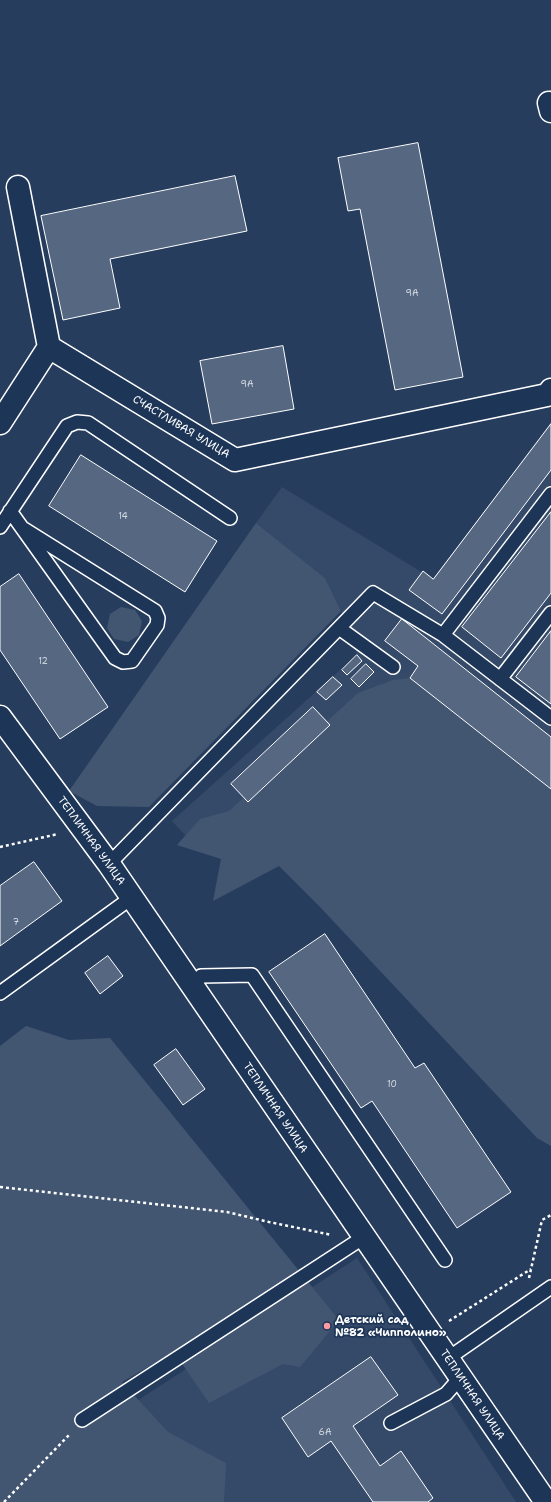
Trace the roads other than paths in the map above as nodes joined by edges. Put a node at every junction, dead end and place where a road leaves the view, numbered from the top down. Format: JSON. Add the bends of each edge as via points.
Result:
{"nodes":[{"id":1,"x":18,"y":187,"type":"dead end"},
{"id":2,"x":50,"y":347,"type":"junction"},
{"id":3,"x":551,"y":390,"type":"edge"},
{"id":4,"x":0,"y":423,"type":"edge"},
{"id":5,"x":551,"y":494,"type":"edge"},
{"id":6,"x":10,"y":511,"type":"junction"},
{"id":7,"x":230,"y":518,"type":"dead end"},
{"id":8,"x":0,"y":527,"type":"edge"},
{"id":9,"x":24,"y":529,"type":"junction"},
{"id":10,"x":551,"y":613,"type":"edge"},
{"id":11,"x":339,"y":628,"type":"junction"},
{"id":12,"x":443,"y":635,"type":"junction"},
{"id":13,"x":393,"y":667,"type":"dead end"},
{"id":14,"x":500,"y":679,"type":"junction"},
{"id":15,"x":0,"y":717,"type":"edge"},
{"id":16,"x":551,"y":718,"type":"edge"},
{"id":17,"x":109,"y":864,"type":"junction"},
{"id":18,"x":131,"y":898,"type":"junction"},
{"id":19,"x":192,"y":987,"type":"junction"},
{"id":20,"x":0,"y":993,"type":"edge"},
{"id":21,"x":364,"y":1238,"type":"junction"},
{"id":22,"x":445,"y":1260,"type":"dead end"},
{"id":23,"x":551,"y":1287,"type":"edge"},
{"id":24,"x":447,"y":1358,"type":"junction"},
{"id":25,"x":460,"y":1378,"type":"junction"},
{"id":26,"x":82,"y":1420,"type":"road end"},
{"id":27,"x":391,"y":1422,"type":"dead end"},
{"id":28,"x":546,"y":1502,"type":"edge"}],
"edges":[{"from":1,"to":2,"type":"street"},
{"from":2,"to":3,"type":"street","name":"СЧАСТЛИВАЯ УЛИЦА","via":[[235,460],[547,395]]},
{"from":2,"to":4,"type":"street"},
{"from":5,"to":12,"type":"lane"},
{"from":6,"to":7,"type":"lane","via":[[68,426],[77,422],[88,423]]},
{"from":6,"to":8,"type":"lane"},
{"from":6,"to":9,"type":"lane"},
{"from":9,"to":9,"type":"lane","via":[[115,658],[123,662],[132,661],[157,625],[158,618],[154,612]]},
{"from":10,"to":14,"type":"lane"},
{"from":11,"to":12,"type":"lane","via":[[373,593]]},
{"from":11,"to":13,"type":"lane"},
{"from":11,"to":17,"type":"lane"},
{"from":12,"to":14,"type":"lane"},
{"from":14,"to":16,"type":"lane"},
{"from":15,"to":17,"type":"street","name":"ТЕПЛИЧНАЯ УЛИЦА"},
{"from":17,"to":18,"type":"street","name":"ТЕПЛИЧНАЯ УЛИЦА"},
{"from":18,"to":19,"type":"street","name":"ТЕПЛИЧНАЯ УЛИЦА"},
{"from":18,"to":20,"type":"lane"},
{"from":19,"to":21,"type":"street","name":"ТЕПЛИЧНАЯ УЛИЦА"},
{"from":19,"to":22,"type":"lane","via":[[201,976],[252,975]]},
{"from":21,"to":24,"type":"street","name":"ТЕПЛИЧНАЯ УЛИЦА"},
{"from":21,"to":26,"type":"lane"},
{"from":23,"to":24,"type":"lane"},
{"from":24,"to":25,"type":"street","name":"ТЕПЛИЧНАЯ УЛИЦА"},
{"from":25,"to":27,"type":"lane","via":[[446,1394]]},
{"from":25,"to":28,"type":"street","name":"ТЕПЛИЧНАЯ УЛИЦА"}]}
